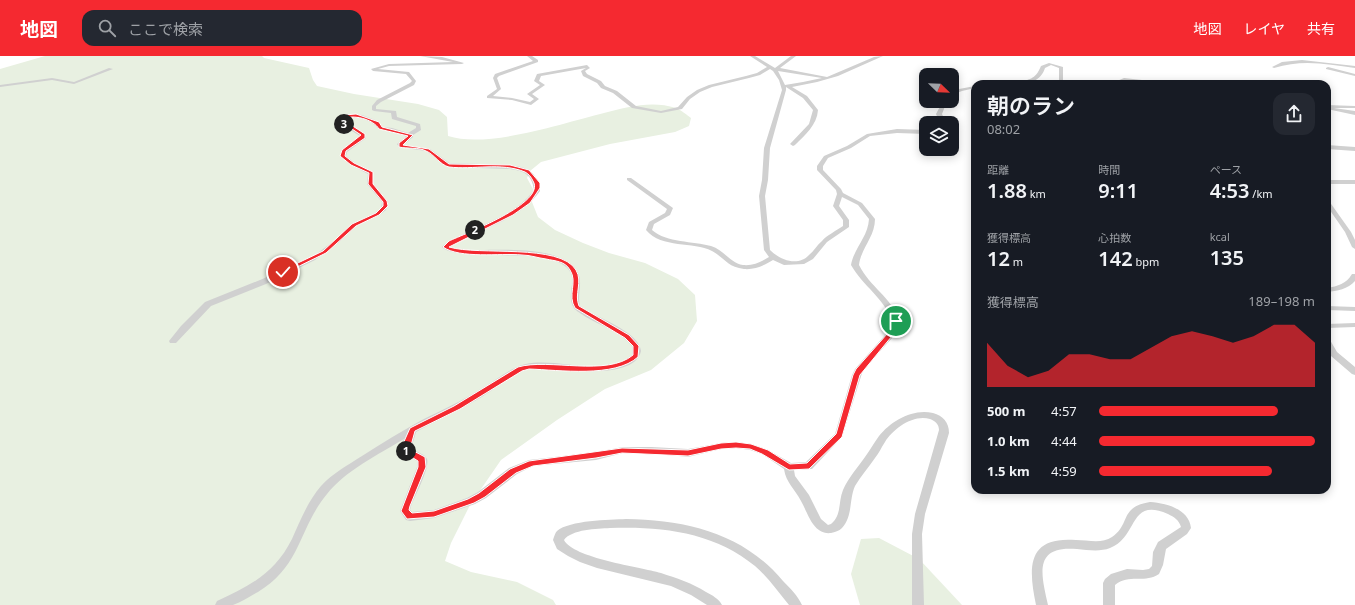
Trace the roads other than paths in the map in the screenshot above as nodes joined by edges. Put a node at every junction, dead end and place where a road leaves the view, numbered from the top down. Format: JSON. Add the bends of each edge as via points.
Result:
{"nodes":[{"id":1,"x":422,"y":56,"type":"edge"},
{"id":2,"x":529,"y":56,"type":"edge"},
{"id":3,"x":752,"y":56,"type":"edge"},
{"id":4,"x":794,"y":56,"type":"edge"},
{"id":5,"x":881,"y":56,"type":"edge"},
{"id":6,"x":1355,"y":67,"type":"edge"},
{"id":7,"x":768,"y":68,"type":"junction"},
{"id":8,"x":111,"y":69,"type":"dead end"},
{"id":9,"x":775,"y":70,"type":"junction"},
{"id":10,"x":1355,"y":75,"type":"edge"},
{"id":11,"x":829,"y":77,"type":"junction"},
{"id":12,"x":1031,"y":80,"type":"edge"},
{"id":13,"x":1060,"y":80,"type":"edge"},
{"id":14,"x":0,"y":86,"type":"edge"},
{"id":15,"x":786,"y":86,"type":"junction"},
{"id":16,"x":971,"y":89,"type":"edge"},
{"id":17,"x":959,"y":91,"type":"edge"},
{"id":18,"x":1331,"y":107,"type":"edge"},
{"id":19,"x":1355,"y":107,"type":"edge"},
{"id":20,"x":1331,"y":108,"type":"edge"},
{"id":21,"x":1355,"y":113,"type":"edge"},
{"id":22,"x":919,"y":132,"type":"edge"},
{"id":23,"x":408,"y":136,"type":"junction"},
{"id":24,"x":793,"y":144,"type":"dead end"},
{"id":25,"x":1331,"y":147,"type":"edge"},
{"id":26,"x":1355,"y":149,"type":"edge"},
{"id":27,"x":629,"y":180,"type":"dead end"},
{"id":28,"x":1331,"y":182,"type":"edge"},
{"id":29,"x":1355,"y":182,"type":"edge"},
{"id":30,"x":840,"y":194,"type":"junction"},
{"id":31,"x":1331,"y":208,"type":"edge"},
{"id":32,"x":1355,"y":247,"type":"edge"},
{"id":33,"x":773,"y":257,"type":"junction"},
{"id":34,"x":1355,"y":276,"type":"edge"},
{"id":35,"x":1331,"y":290,"type":"edge"},
{"id":36,"x":1331,"y":308,"type":"edge"},
{"id":37,"x":1355,"y":309,"type":"edge"},
{"id":38,"x":1355,"y":325,"type":"edge"},
{"id":39,"x":1331,"y":326,"type":"edge"},
{"id":40,"x":174,"y":341,"type":"dead end"},
{"id":41,"x":1331,"y":349,"type":"edge"},
{"id":42,"x":1355,"y":372,"type":"edge"},
{"id":43,"x":412,"y":430,"type":"junction"},
{"id":44,"x":789,"y":467,"type":"junction"},
{"id":45,"x":221,"y":605,"type":"edge"},
{"id":46,"x":716,"y":605,"type":"edge"},
{"id":47,"x":796,"y":605,"type":"edge"},
{"id":48,"x":918,"y":605,"type":"edge"},
{"id":49,"x":1042,"y":605,"type":"edge"},
{"id":50,"x":1109,"y":605,"type":"edge"}],
"edges":[{"from":1,"to":23,"type":"street","via":[[462,63],[389,65],[373,69],[407,73],[414,81],[374,106],[374,110],[394,112],[394,118],[418,125],[419,130]]},
{"from":2,"to":7,"type":"street","via":[[536,61],[497,75],[495,78],[499,89],[489,97],[531,104],[537,99],[529,94],[543,85],[536,81],[538,75],[587,66],[588,68],[583,71],[585,75],[615,92],[634,108],[651,112],[670,111],[680,108],[685,100],[717,83],[762,73]]},
{"from":3,"to":7,"type":"street"},
{"from":4,"to":9,"type":"street"},
{"from":5,"to":11,"type":"street"},
{"from":6,"to":10,"type":"street","via":[[1294,61],[1279,63],[1274,67],[1321,67]]},
{"from":7,"to":9,"type":"street"},
{"from":8,"to":14,"type":"street","via":[[74,83],[56,79]]},
{"from":9,"to":11,"type":"street"},
{"from":9,"to":15,"type":"street"},
{"from":11,"to":15,"type":"street"},
{"from":12,"to":13,"type":"street","via":[[1037,78],[1043,67],[1050,64],[1062,67]]},
{"from":15,"to":24,"type":"street","via":[[805,97],[816,110],[812,122]]},
{"from":15,"to":33,"type":"street","via":[[767,148],[762,196],[766,245]]},
{"from":16,"to":17,"type":"street"},
{"from":18,"to":19,"type":"street"},
{"from":20,"to":21,"type":"street"},
{"from":22,"to":30,"type":"street","via":[[873,134],[826,157],[820,170],[837,187]]},
{"from":23,"to":40,"type":"street","via":[[381,128],[378,123],[361,117],[350,115],[340,118],[363,135],[363,138],[344,151],[342,156],[371,173],[370,184],[385,202],[384,209],[354,225],[313,259],[208,304]]},
{"from":23,"to":43,"type":"street","via":[[411,136],[400,144],[401,146],[428,150],[448,165],[510,167],[532,174],[537,188],[529,202],[512,214],[445,247],[465,252],[523,253],[562,261],[574,272],[577,282],[574,301],[577,307],[627,336],[637,350],[630,361],[601,368],[540,366],[520,369],[457,408]]},
{"from":25,"to":26,"type":"street"},
{"from":27,"to":33,"type":"street","via":[[670,208],[668,214],[651,223],[649,230],[652,234],[713,249],[728,262],[743,267],[762,264]]},
{"from":28,"to":29,"type":"street"},
{"from":30,"to":33,"type":"street","via":[[836,206],[846,220],[846,227],[843,230],[824,241],[811,258],[802,263],[790,264]]},
{"from":30,"to":44,"type":"street","via":[[860,204],[872,219],[870,231],[856,256],[854,265],[861,276],[889,303],[896,321],[890,335],[856,375],[839,435],[814,463],[803,467]]},
{"from":31,"to":32,"type":"street"},
{"from":34,"to":35,"type":"street","via":[[1351,282]]},
{"from":36,"to":37,"type":"street"},
{"from":38,"to":39,"type":"street"},
{"from":41,"to":42,"type":"street"},
{"from":43,"to":44,"type":"street","via":[[406,451],[422,459],[422,467],[406,506],[405,511],[410,517],[434,514],[471,501],[513,471],[532,463],[596,456],[622,450],[688,453],[736,445],[765,452]]},
{"from":43,"to":45,"type":"street","via":[[331,483],[316,502],[288,557],[279,568],[255,588]]},
{"from":44,"to":48,"type":"street","via":[[790,477],[805,498],[817,522],[827,529],[834,528],[843,519],[845,502],[854,479],[882,439],[908,417],[916,414],[940,420],[945,426],[944,433],[925,493],[917,534]]},
{"from":46,"to":47,"type":"street","via":[[698,592],[670,582],[580,558],[561,546],[560,536],[573,528],[618,523],[665,525],[697,531],[730,544],[758,563]]},
{"from":49,"to":50,"type":"street","via":[[1038,564],[1044,550],[1051,545],[1107,544],[1122,536],[1131,515],[1144,506],[1164,508],[1181,518],[1186,528],[1183,533],[1160,549],[1156,570],[1146,574],[1121,575],[1109,583]]}]}
